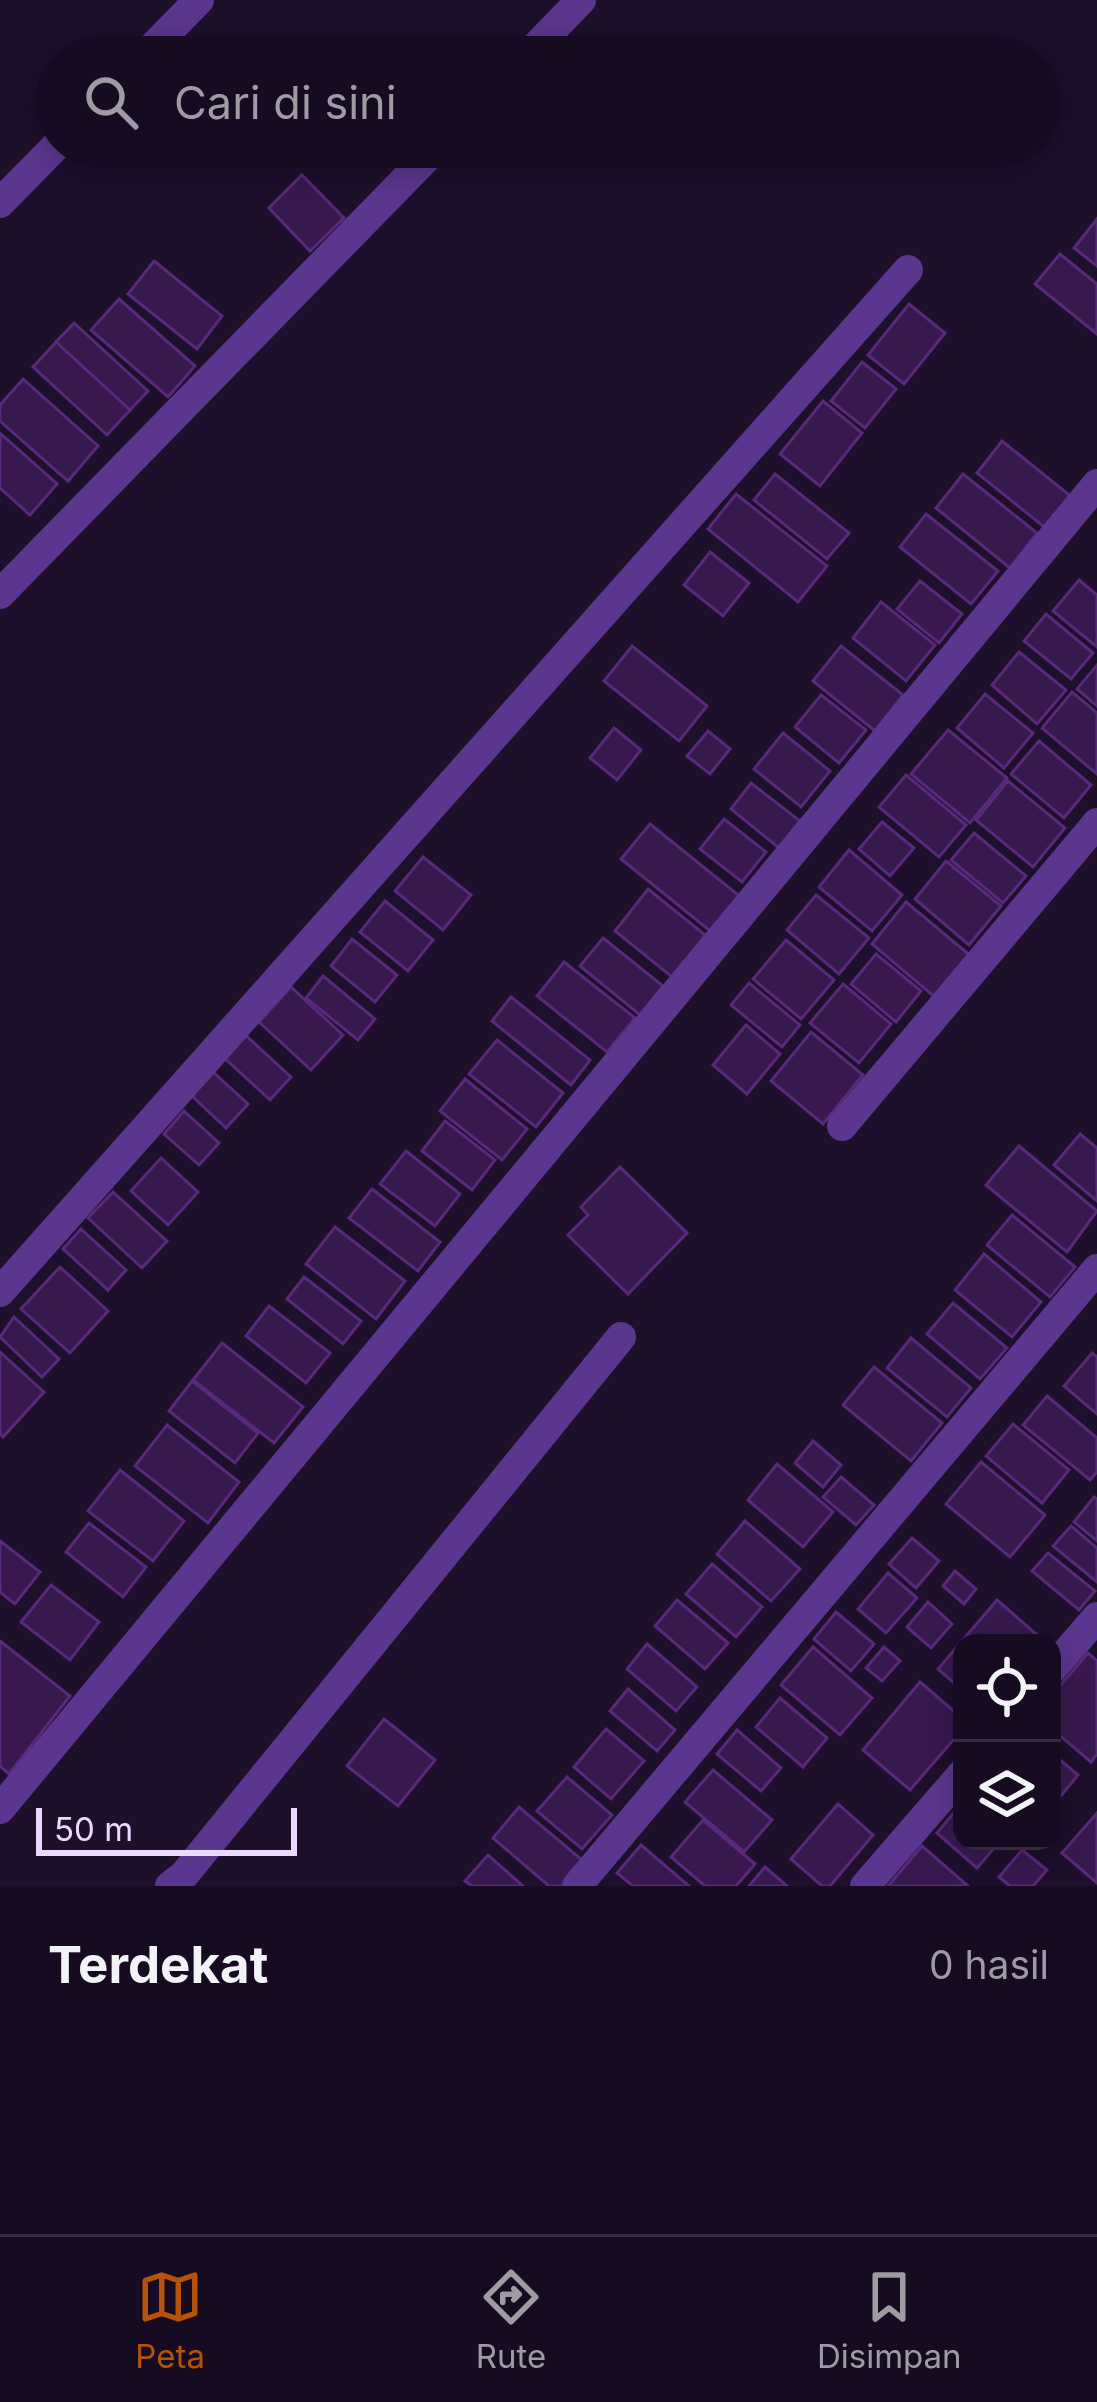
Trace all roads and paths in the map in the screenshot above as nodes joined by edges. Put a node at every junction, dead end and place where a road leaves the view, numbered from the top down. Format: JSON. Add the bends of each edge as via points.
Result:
{"nodes":[{"id":1,"x":200,"y":0,"type":"edge"},
{"id":2,"x":581,"y":0,"type":"edge"},
{"id":3,"x":164,"y":36,"type":"edge"},
{"id":4,"x":546,"y":36,"type":"edge"},
{"id":5,"x":36,"y":166,"type":"edge"},
{"id":6,"x":416,"y":168,"type":"edge"},
{"id":7,"x":0,"y":202,"type":"edge"},
{"id":8,"x":908,"y":270,"type":"dead end"},
{"id":9,"x":1097,"y":484,"type":"edge"},
{"id":10,"x":0,"y":594,"type":"edge"},
{"id":11,"x":1097,"y":823,"type":"edge"},
{"id":12,"x":842,"y":1126,"type":"dead end"},
{"id":13,"x":1097,"y":1269,"type":"edge"},
{"id":14,"x":0,"y":1292,"type":"edge"},
{"id":15,"x":621,"y":1337,"type":"dead end"},
{"id":16,"x":1097,"y":1617,"type":"edge"},
{"id":17,"x":1061,"y":1659,"type":"edge"},
{"id":18,"x":953,"y":1784,"type":"edge"},
{"id":19,"x":0,"y":1809,"type":"edge"},
{"id":20,"x":170,"y":1886,"type":"edge"},
{"id":21,"x":577,"y":1886,"type":"edge"},
{"id":22,"x":865,"y":1886,"type":"edge"}],
"edges":[{"from":1,"to":3,"type":"street"},
{"from":2,"to":4,"type":"street"},
{"from":5,"to":7,"type":"street"},
{"from":6,"to":10,"type":"street"},
{"from":8,"to":14,"type":"street"},
{"from":9,"to":19,"type":"street"},
{"from":11,"to":12,"type":"street"},
{"from":13,"to":21,"type":"street"},
{"from":15,"to":20,"type":"street"},
{"from":16,"to":17,"type":"street"},
{"from":18,"to":22,"type":"street"}]}
